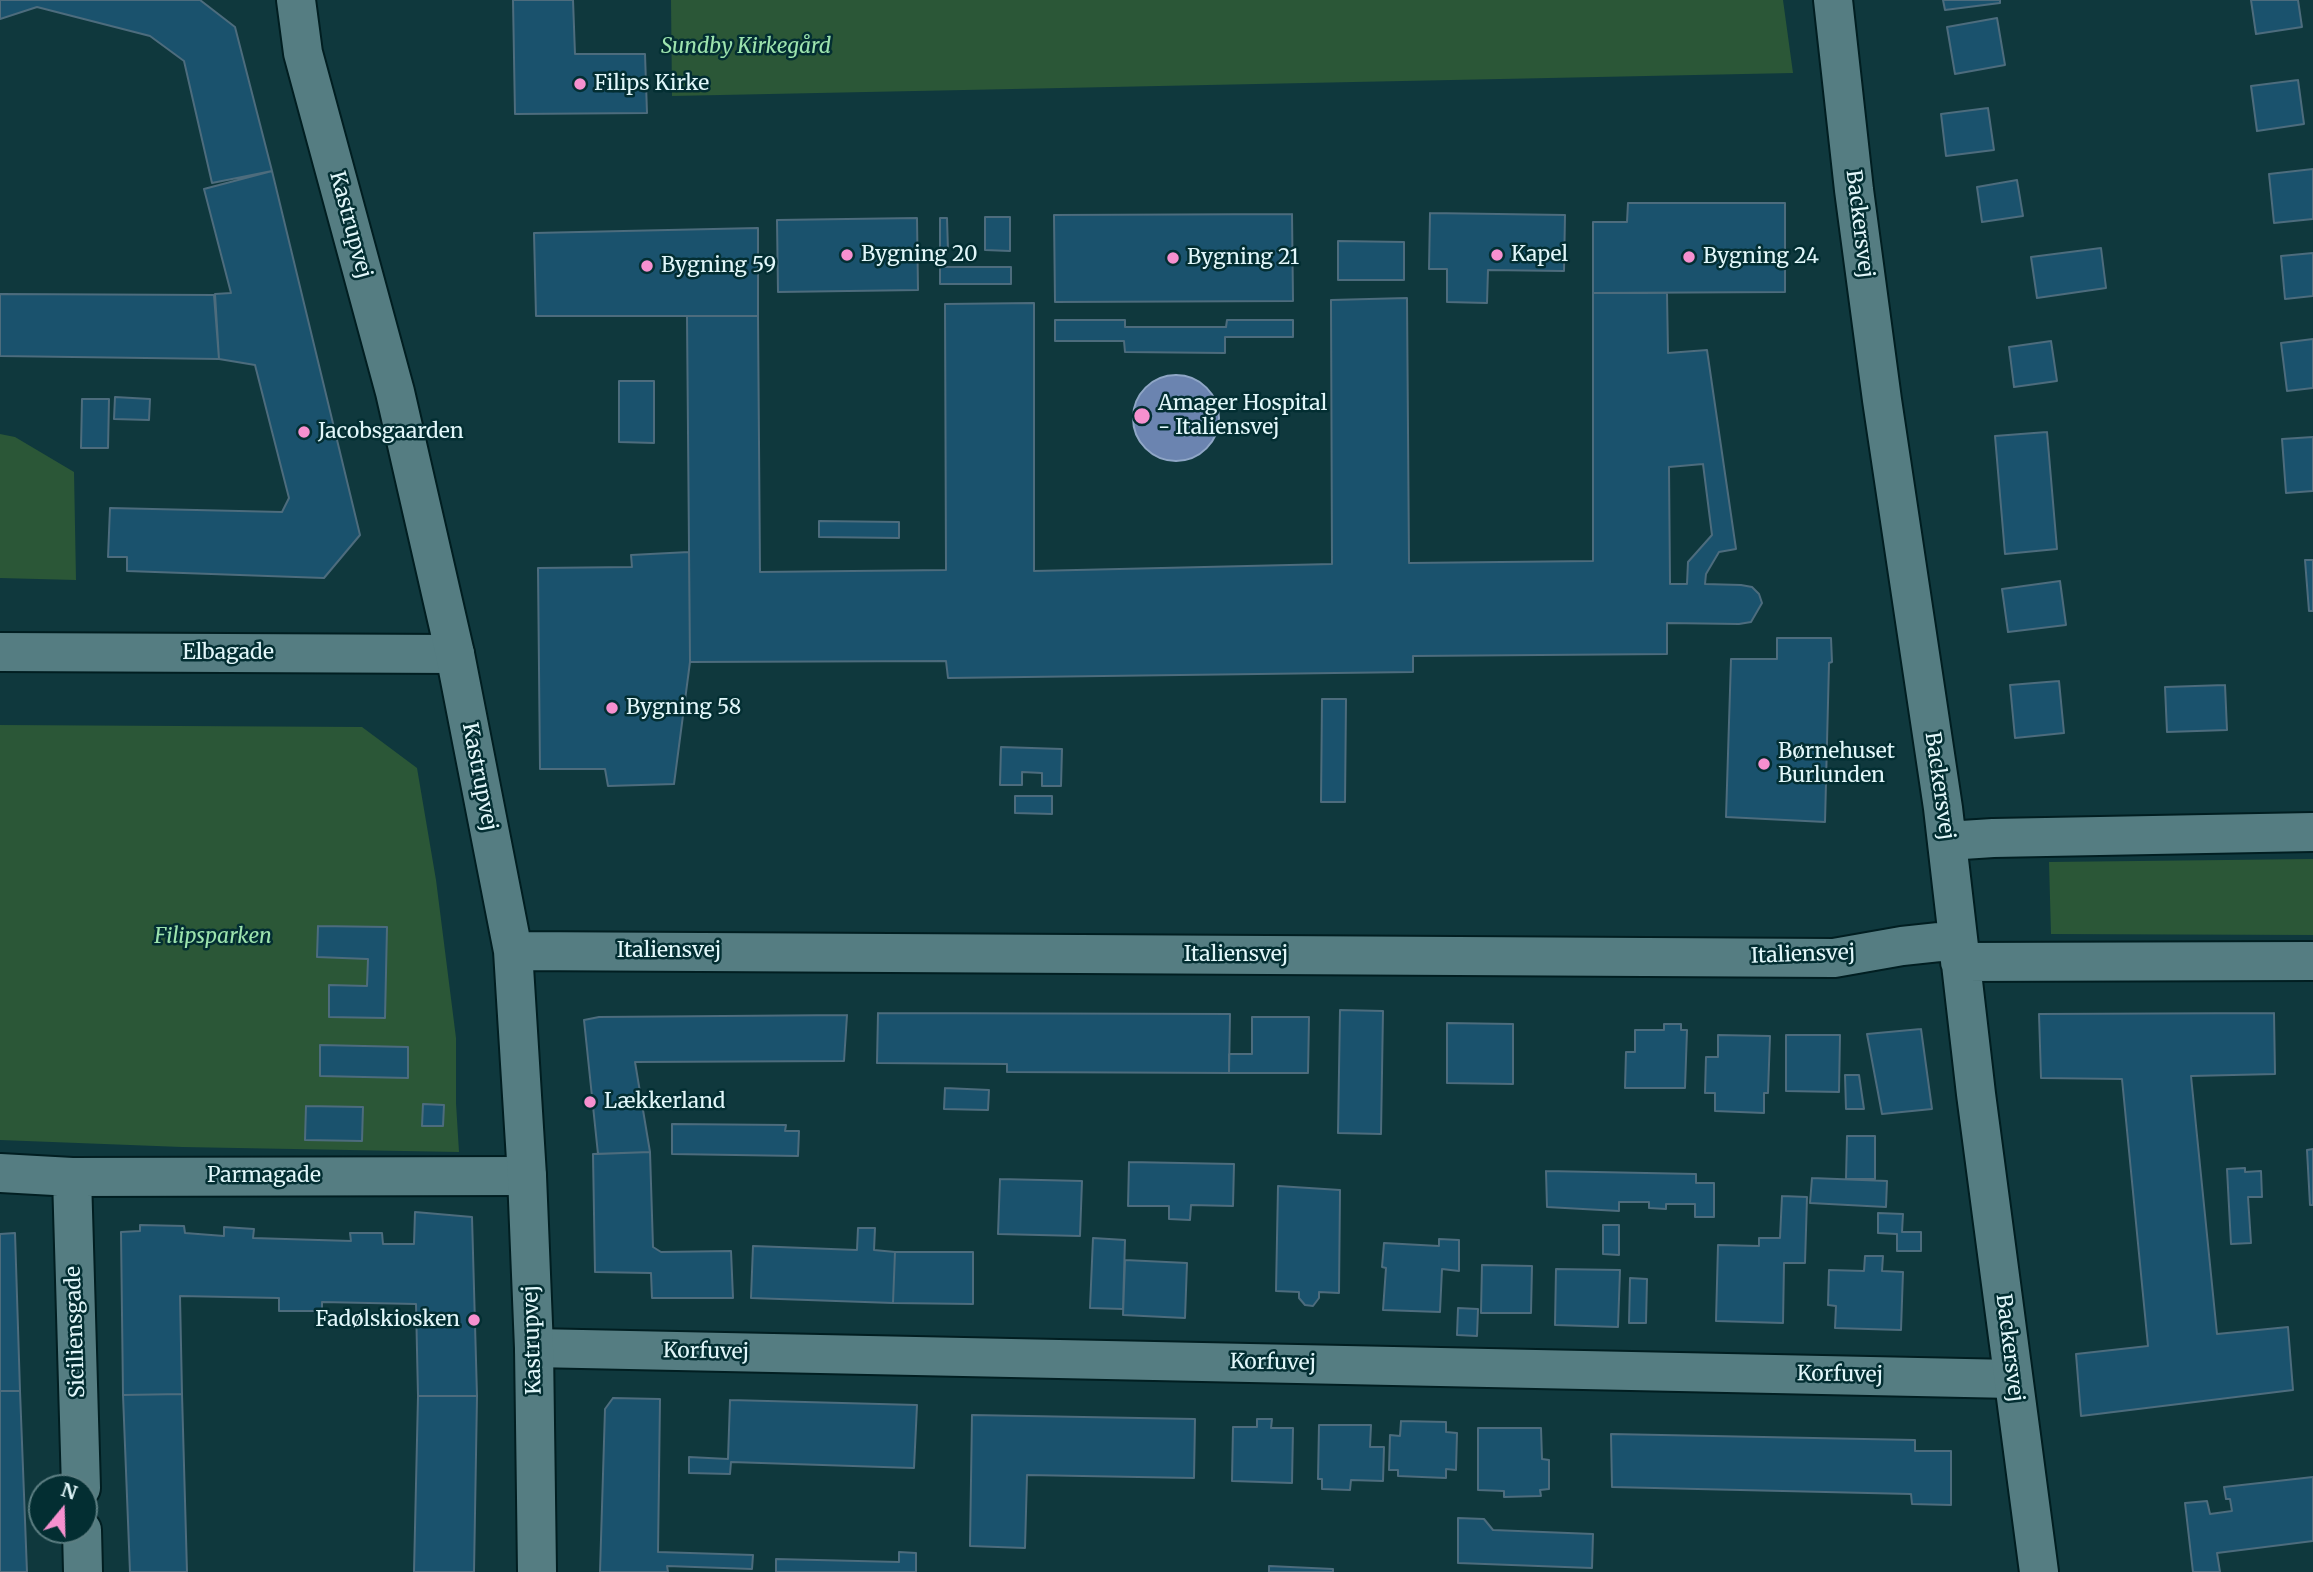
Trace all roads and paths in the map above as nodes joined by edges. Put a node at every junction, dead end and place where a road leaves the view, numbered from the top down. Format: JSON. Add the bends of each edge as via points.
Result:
{"nodes":[{"id":1,"x":296,"y":0,"type":"edge"},
{"id":2,"x":1833,"y":0,"type":"edge"},
{"id":3,"x":0,"y":652,"type":"edge"},
{"id":4,"x":455,"y":654,"type":"junction"},
{"id":5,"x":2313,"y":832,"type":"edge"},
{"id":6,"x":1947,"y":841,"type":"junction"},
{"id":7,"x":513,"y":951,"type":"junction"},
{"id":8,"x":1959,"y":951,"type":"junction"},
{"id":9,"x":2313,"y":961,"type":"edge"},
{"id":10,"x":0,"y":1173,"type":"edge"},
{"id":11,"x":527,"y":1176,"type":"junction"},
{"id":12,"x":72,"y":1177,"type":"junction"},
{"id":13,"x":534,"y":1348,"type":"junction"},
{"id":14,"x":2013,"y":1379,"type":"junction"},
{"id":15,"x":81,"y":1474,"type":"edge"},
{"id":16,"x":82,"y":1544,"type":"edge"},
{"id":17,"x":83,"y":1572,"type":"edge"},
{"id":18,"x":537,"y":1572,"type":"edge"},
{"id":19,"x":2039,"y":1572,"type":"edge"}],
"edges":[{"from":1,"to":4,"type":"street","name":"Kastrupvej","via":[[303,53],[395,392]]},
{"from":2,"to":6,"type":"street","name":"Backersvej","via":[[1854,190]]},
{"from":3,"to":4,"type":"street","name":"Elbagade"},
{"from":4,"to":7,"type":"street","name":"Kastrupvej"},
{"from":5,"to":6,"type":"street"},
{"from":6,"to":8,"type":"street","name":"Backersvej"},
{"from":7,"to":8,"type":"street","name":"Italiensvej","via":[[1835,958],[1902,946]]},
{"from":7,"to":11,"type":"street","name":"Kastrupvej"},
{"from":8,"to":9,"type":"street","name":"Italiensvej"},
{"from":8,"to":14,"type":"street","name":"Backersvej"},
{"from":10,"to":12,"type":"street","name":"Parmagade"},
{"from":11,"to":12,"type":"street","name":"Parmagade"},
{"from":11,"to":13,"type":"street","name":"Kastrupvej"},
{"from":12,"to":15,"type":"street","name":"Siciliensgade"},
{"from":13,"to":14,"type":"street","name":"Korfuvej"},
{"from":13,"to":18,"type":"street","name":"Kastrupvej"},
{"from":14,"to":19,"type":"street","name":"Backersvej"},
{"from":16,"to":17,"type":"street"}]}
